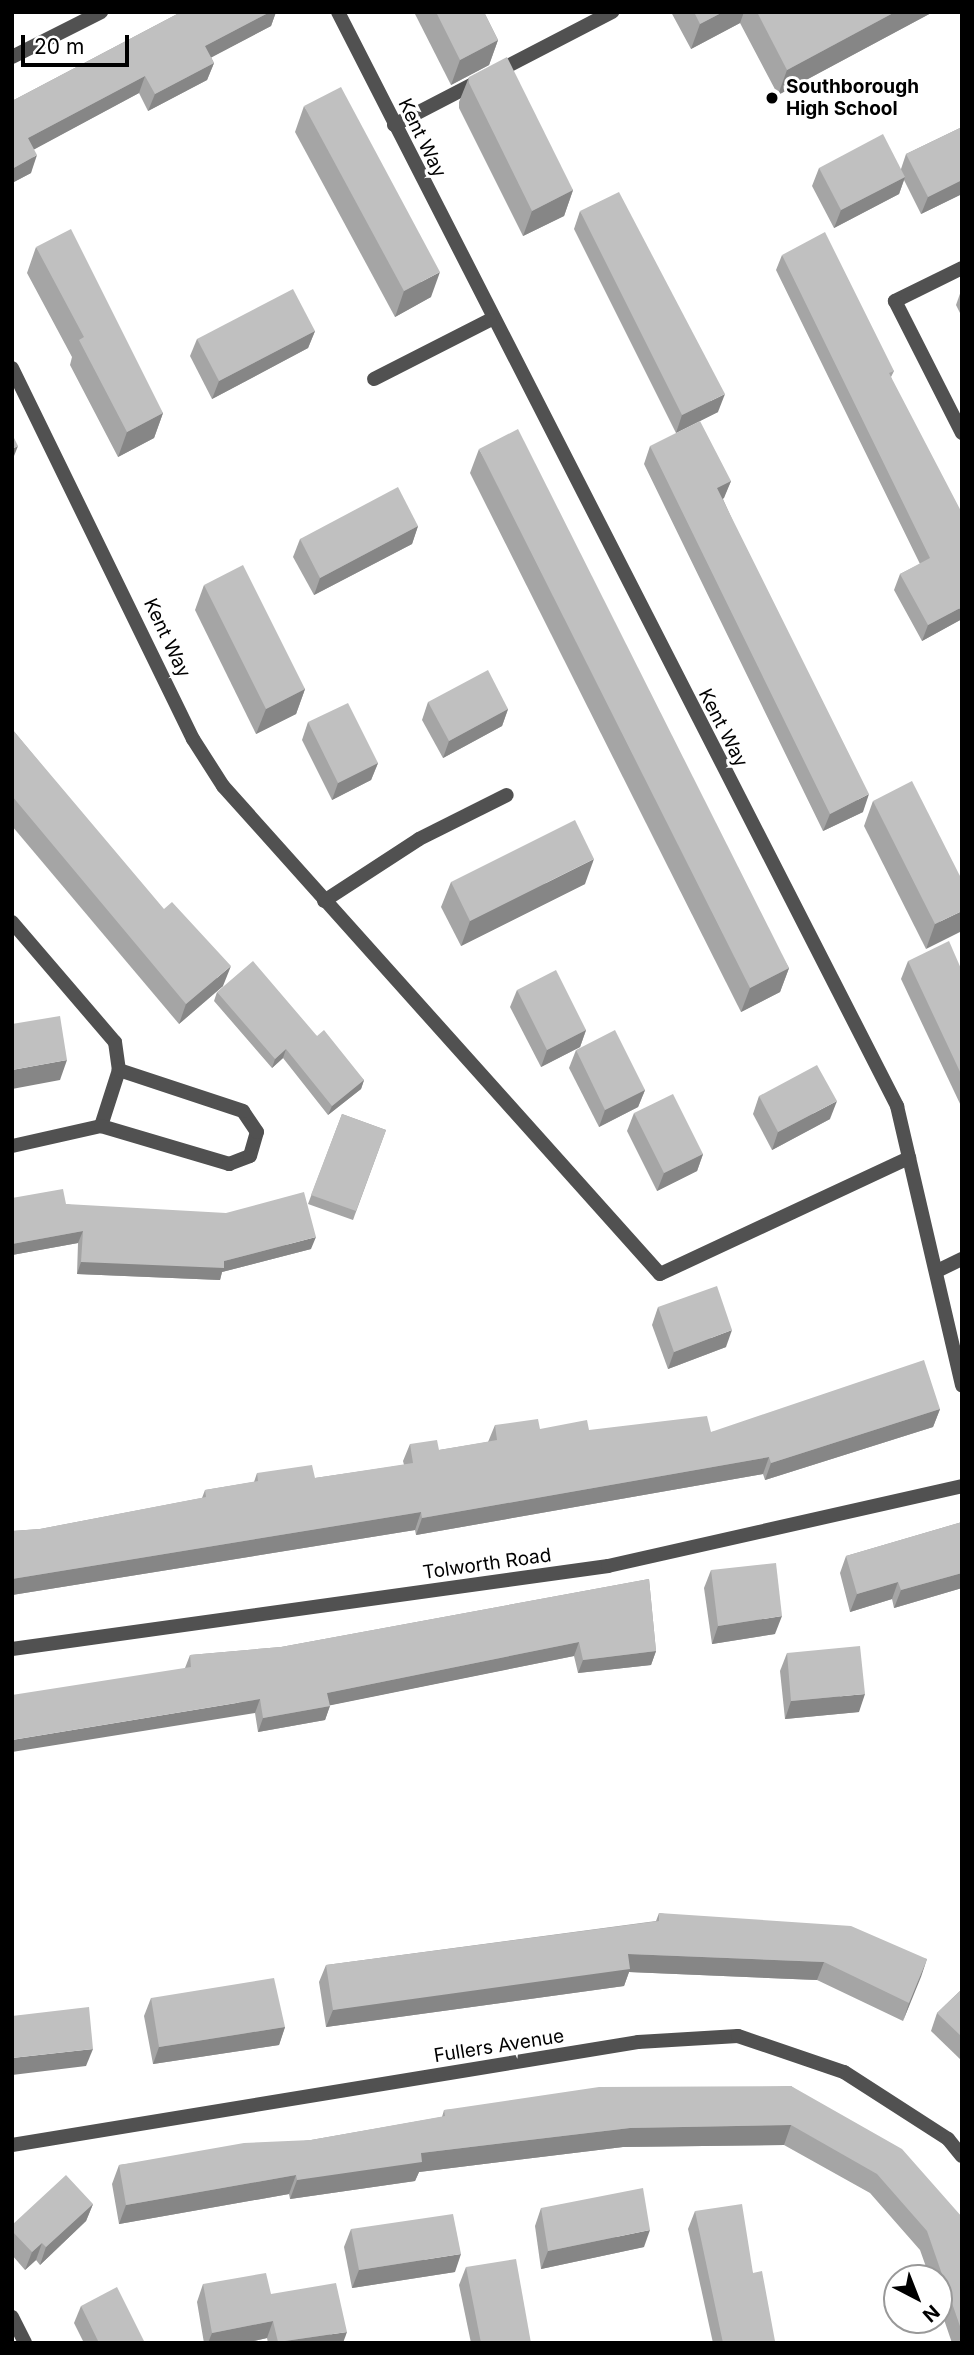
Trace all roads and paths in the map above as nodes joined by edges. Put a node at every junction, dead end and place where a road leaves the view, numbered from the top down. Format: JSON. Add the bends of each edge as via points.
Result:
{"nodes":[{"id":1,"x":101,"y":12,"type":"edge"},
{"id":2,"x":338,"y":12,"type":"edge"},
{"id":3,"x":612,"y":12,"type":"edge"},
{"id":4,"x":12,"y":57,"type":"edge"},
{"id":5,"x":394,"y":125,"type":"junction"},
{"id":6,"x":962,"y":268,"type":"edge"},
{"id":7,"x":490,"y":320,"type":"junction"},
{"id":8,"x":12,"y":368,"type":"edge"},
{"id":9,"x":374,"y":379,"type":"dead end"},
{"id":10,"x":962,"y":433,"type":"edge"},
{"id":11,"x":507,"y":795,"type":"dead end"},
{"id":12,"x":324,"y":901,"type":"junction"},
{"id":13,"x":12,"y":922,"type":"edge"},
{"id":14,"x":119,"y":1070,"type":"junction"},
{"id":15,"x":101,"y":1126,"type":"junction"},
{"id":16,"x":12,"y":1146,"type":"edge"},
{"id":17,"x":909,"y":1158,"type":"junction"},
{"id":18,"x":962,"y":1259,"type":"edge"},
{"id":19,"x":937,"y":1271,"type":"junction"},
{"id":20,"x":962,"y":1386,"type":"edge"},
{"id":21,"x":962,"y":1486,"type":"edge"},
{"id":22,"x":12,"y":1649,"type":"edge"},
{"id":23,"x":12,"y":2145,"type":"edge"},
{"id":24,"x":962,"y":2156,"type":"edge"},
{"id":25,"x":12,"y":2317,"type":"edge"},
{"id":26,"x":25,"y":2343,"type":"edge"}],
"edges":[{"from":1,"to":4,"type":"street"},
{"from":2,"to":5,"type":"street","name":"Kent Way"},
{"from":3,"to":5,"type":"street"},
{"from":5,"to":7,"type":"street","name":"Kent Way"},
{"from":6,"to":10,"type":"street","via":[[895,301]]},
{"from":7,"to":9,"type":"street"},
{"from":7,"to":17,"type":"street","name":"Kent Way","via":[[897,1106]]},
{"from":8,"to":12,"type":"street","name":"Kent Way","via":[[193,739],[223,786]]},
{"from":11,"to":12,"type":"street","via":[[419,839]]},
{"from":12,"to":17,"type":"street","name":"Kent Way","via":[[660,1274]]},
{"from":13,"to":14,"type":"street","via":[[116,1042]]},
{"from":14,"to":15,"type":"street"},
{"from":14,"to":15,"type":"street","via":[[243,1111],[257,1132],[250,1156],[229,1164]]},
{"from":15,"to":16,"type":"street"},
{"from":17,"to":19,"type":"street","name":"Kent Way"},
{"from":18,"to":19,"type":"street"},
{"from":19,"to":20,"type":"street","name":"Kent Way"},
{"from":21,"to":22,"type":"street","name":"Tolworth Road","via":[[608,1566]]},
{"from":23,"to":24,"type":"street","name":"Fullers Avenue","via":[[638,2042],[738,2036],[844,2072],[948,2139]]},
{"from":25,"to":26,"type":"street"}]}
